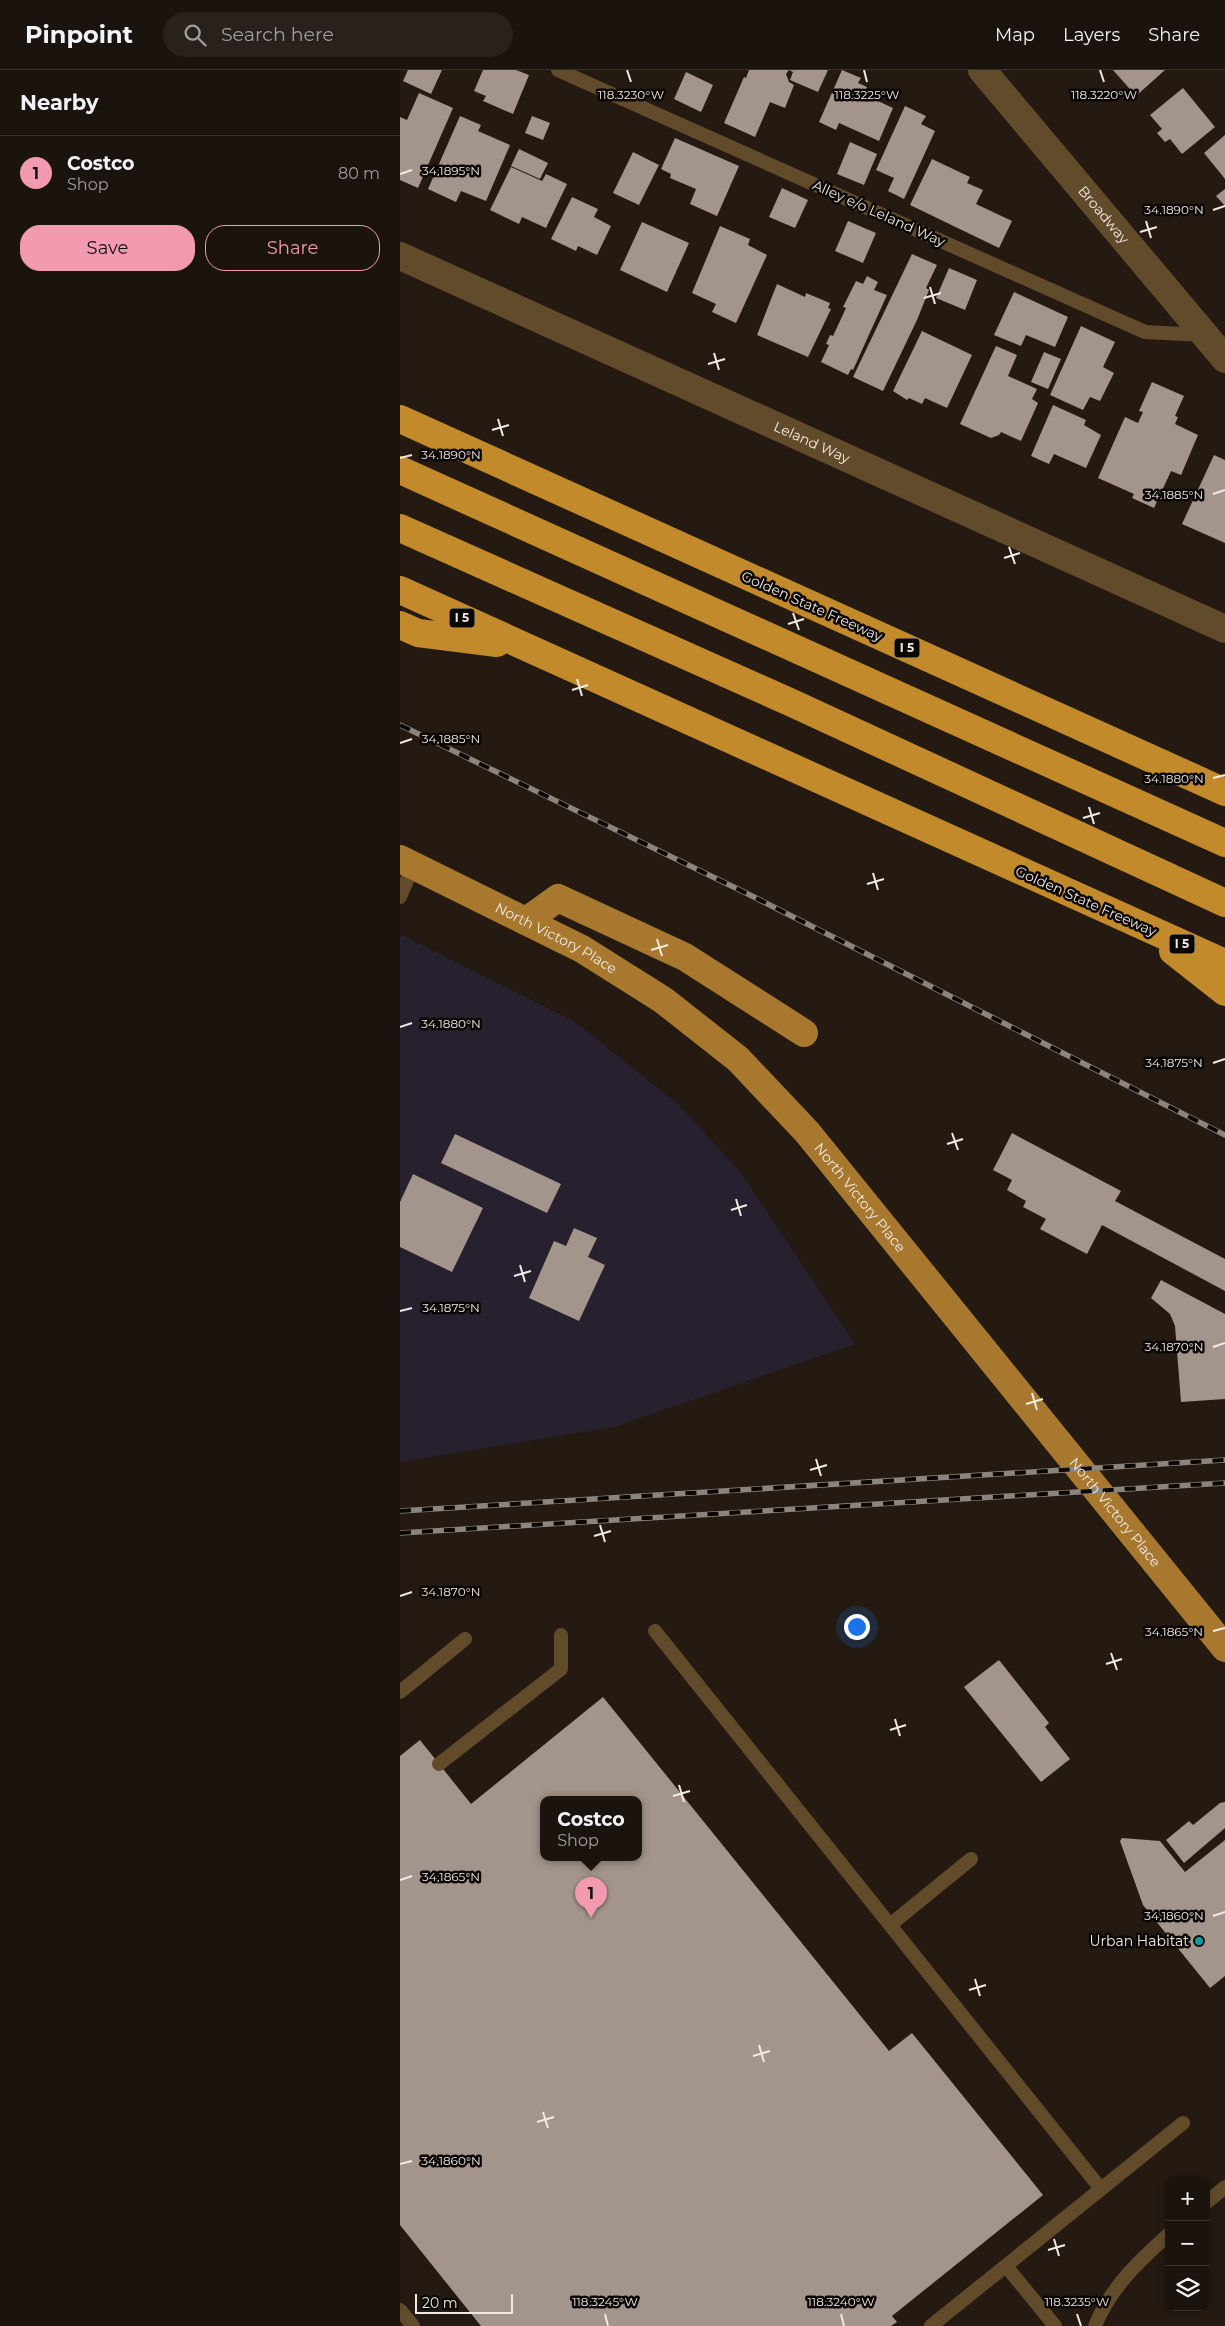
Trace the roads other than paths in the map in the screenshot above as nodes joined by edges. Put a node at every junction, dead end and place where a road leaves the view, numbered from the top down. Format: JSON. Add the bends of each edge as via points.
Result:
{"nodes":[{"id":1,"x":558,"y":70,"type":"edge"},
{"id":2,"x":982,"y":70,"type":"edge"},
{"id":3,"x":400,"y":256,"type":"edge"},
{"id":4,"x":1205,"y":335,"type":"junction"},
{"id":5,"x":1225,"y":360,"type":"edge"},
{"id":6,"x":400,"y":419,"type":"edge"},
{"id":7,"x":400,"y":470,"type":"edge"},
{"id":8,"x":400,"y":528,"type":"edge"},
{"id":9,"x":400,"y":590,"type":"edge"},
{"id":10,"x":400,"y":626,"type":"edge"},
{"id":11,"x":1225,"y":628,"type":"edge"},
{"id":12,"x":524,"y":646,"type":"junction"},
{"id":13,"x":1225,"y":792,"type":"edge"},
{"id":14,"x":1225,"y":843,"type":"edge"},
{"id":15,"x":407,"y":862,"type":"edge"},
{"id":16,"x":400,"y":897,"type":"edge"},
{"id":17,"x":1225,"y":904,"type":"edge"},
{"id":18,"x":526,"y":921,"type":"junction"},
{"id":19,"x":1140,"y":925,"type":"junction"},
{"id":20,"x":1225,"y":963,"type":"edge"},
{"id":21,"x":1225,"y":992,"type":"edge"},
{"id":22,"x":804,"y":1033,"type":"dead end"},
{"id":23,"x":655,"y":1632,"type":"dead end"},
{"id":24,"x":561,"y":1635,"type":"dead end"},
{"id":25,"x":465,"y":1639,"type":"dead end"},
{"id":26,"x":1225,"y":1648,"type":"edge"},
{"id":27,"x":400,"y":1692,"type":"edge"},
{"id":28,"x":439,"y":1764,"type":"dead end"},
{"id":29,"x":971,"y":1859,"type":"dead end"},
{"id":30,"x":890,"y":1925,"type":"junction"},
{"id":31,"x":1183,"y":2123,"type":"dead end"},
{"id":32,"x":1225,"y":2187,"type":"edge"},
{"id":33,"x":1101,"y":2189,"type":"junction"},
{"id":34,"x":1210,"y":2199,"type":"edge"},
{"id":35,"x":1165,"y":2238,"type":"edge"},
{"id":36,"x":1006,"y":2266,"type":"junction"},
{"id":37,"x":400,"y":2310,"type":"edge"},
{"id":38,"x":413,"y":2326,"type":"edge"},
{"id":39,"x":931,"y":2326,"type":"edge"},
{"id":40,"x":1055,"y":2326,"type":"edge"},
{"id":41,"x":1095,"y":2326,"type":"edge"}],
"edges":[{"from":1,"to":4,"type":"lane","name":"Alley e/o Leland Way","via":[[1145,332]]},
{"from":2,"to":4,"type":"street","name":"Broadway"},
{"from":3,"to":11,"type":"street","name":"Leland Way"},
{"from":4,"to":5,"type":"street","name":"Broadway"},
{"from":6,"to":13,"type":"highway","name":"Golden State Freeway","number":"I 5"},
{"from":7,"to":14,"type":"highway"},
{"from":8,"to":17,"type":"highway","via":[[792,703]]},
{"from":9,"to":12,"type":"highway","name":"Golden State Freeway","number":"I 5"},
{"from":10,"to":12,"type":"highway","via":[[418,633]]},
{"from":12,"to":19,"type":"highway","name":"Golden State Freeway","number":"I 5"},
{"from":15,"to":16,"type":"lane"},
{"from":15,"to":18,"type":"main road","name":"North Victory Place"},
{"from":18,"to":22,"type":"main road","via":[[558,898],[685,957]]},
{"from":18,"to":26,"type":"main road","name":"North Victory Place","via":[[582,949],[663,1000],[738,1059],[807,1132]]},
{"from":19,"to":20,"type":"highway","name":"Golden State Freeway","number":"I 5"},
{"from":19,"to":21,"type":"highway"},
{"from":23,"to":30,"type":"lane"},
{"from":24,"to":28,"type":"lane","via":[[561,1669]]},
{"from":25,"to":27,"type":"lane"},
{"from":29,"to":30,"type":"lane"},
{"from":30,"to":33,"type":"lane"},
{"from":31,"to":33,"type":"lane"},
{"from":32,"to":34,"type":"lane"},
{"from":33,"to":36,"type":"lane"},
{"from":35,"to":41,"type":"lane","via":[[1120,2282]]},
{"from":36,"to":39,"type":"lane"},
{"from":36,"to":40,"type":"lane"},
{"from":37,"to":38,"type":"lane"}]}
